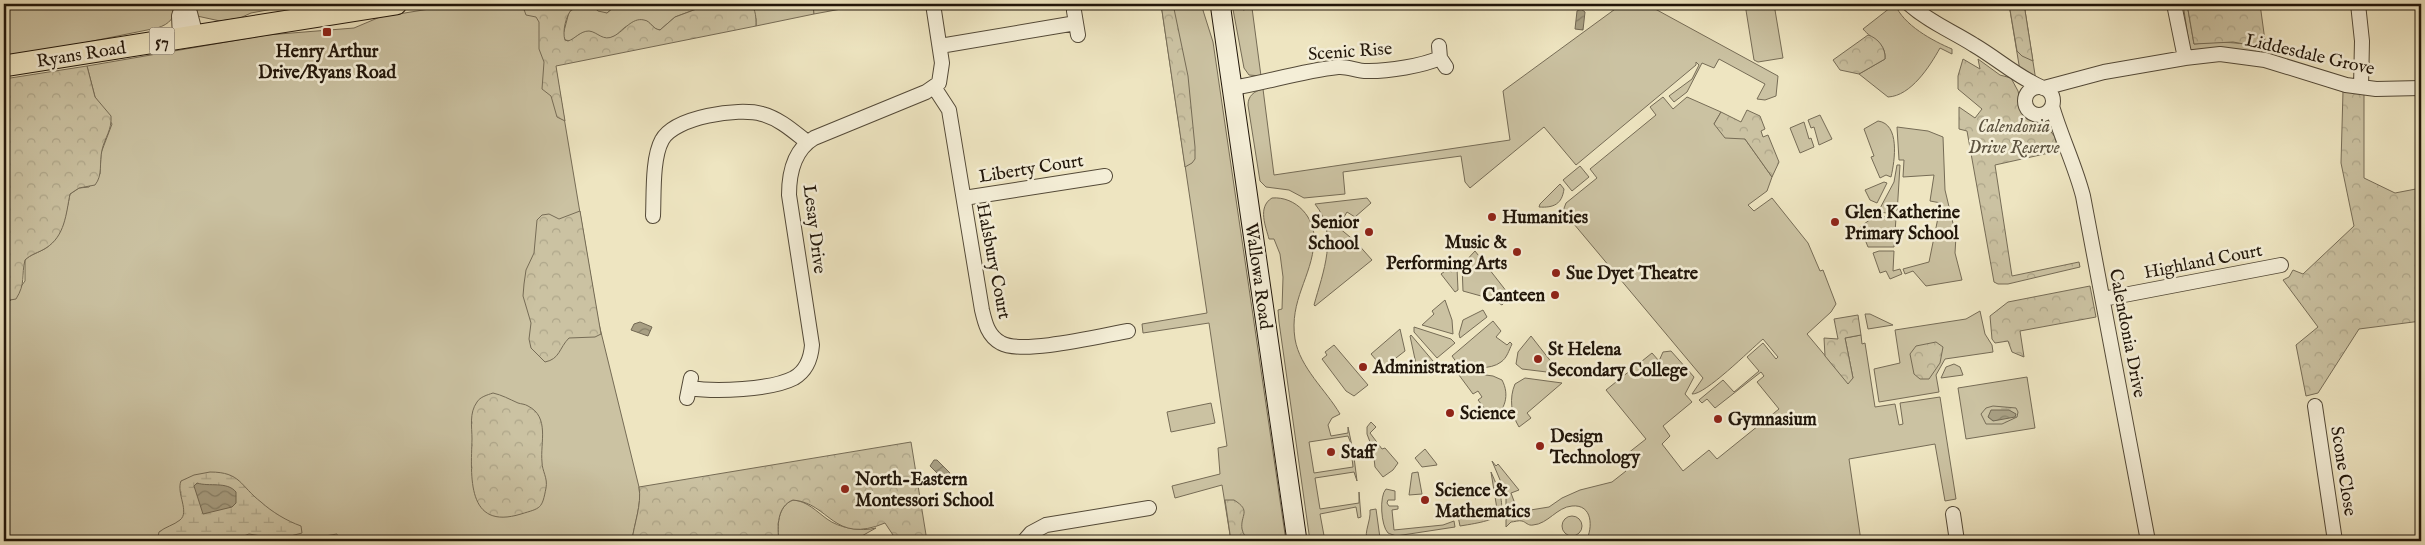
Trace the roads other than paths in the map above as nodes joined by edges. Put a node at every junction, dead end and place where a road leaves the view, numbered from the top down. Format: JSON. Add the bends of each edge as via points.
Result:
{"nodes":[{"id":1,"x":183,"y":4,"type":"edge"},
{"id":2,"x":396,"y":4,"type":"edge"},
{"id":3,"x":933,"y":4,"type":"edge"},
{"id":4,"x":1909,"y":4,"type":"edge"},
{"id":5,"x":2174,"y":4,"type":"edge"},
{"id":6,"x":2358,"y":4,"type":"edge"},
{"id":7,"x":1219,"y":6,"type":"edge"},
{"id":8,"x":324,"y":10,"type":"edge"},
{"id":9,"x":1076,"y":23,"type":"dead end"},
{"id":10,"x":188,"y":37,"type":"junction"},
{"id":11,"x":940,"y":46,"type":"junction"},
{"id":12,"x":1442,"y":57,"type":"dead end"},
{"id":13,"x":2185,"y":58,"type":"junction"},
{"id":14,"x":4,"y":66,"type":"edge"},
{"id":15,"x":2013,"y":73,"type":"junction"},
{"id":16,"x":2073,"y":81,"type":"junction"},
{"id":17,"x":934,"y":87,"type":"junction"},
{"id":18,"x":2361,"y":87,"type":"junction"},
{"id":19,"x":1233,"y":88,"type":"junction"},
{"id":20,"x":2043,"y":88,"type":"junction"},
{"id":21,"x":2421,"y":88,"type":"edge"},
{"id":22,"x":2025,"y":102,"type":"junction"},
{"id":23,"x":2053,"y":105,"type":"junction"},
{"id":24,"x":2036,"y":115,"type":"junction"},
{"id":25,"x":2061,"y":134,"type":"junction"},
{"id":26,"x":807,"y":142,"type":"junction"},
{"id":27,"x":1105,"y":176,"type":"dead end"},
{"id":28,"x":964,"y":198,"type":"junction"},
{"id":29,"x":653,"y":216,"type":"dead end"},
{"id":30,"x":2281,"y":265,"type":"dead end"},
{"id":31,"x":2103,"y":299,"type":"junction"},
{"id":32,"x":1127,"y":331,"type":"dead end"},
{"id":33,"x":689,"y":388,"type":"dead end"},
{"id":34,"x":2315,"y":406,"type":"dead end"},
{"id":35,"x":1149,"y":508,"type":"dead end"},
{"id":36,"x":1953,"y":514,"type":"dead end"},
{"id":37,"x":1024,"y":541,"type":"edge"},
{"id":38,"x":1297,"y":541,"type":"edge"},
{"id":39,"x":1957,"y":541,"type":"edge"},
{"id":40,"x":2148,"y":541,"type":"edge"},
{"id":41,"x":2335,"y":541,"type":"edge"}],
"edges":[{"from":1,"to":10,"type":"street","via":[[179,16]]},
{"from":2,"to":8,"type":"main road","name":"Ryans Road","number":"57"},
{"from":3,"to":11,"type":"street"},
{"from":4,"to":15,"type":"street"},
{"from":5,"to":13,"type":"street"},
{"from":6,"to":18,"type":"street","via":[[2362,41]]},
{"from":7,"to":19,"type":"main road","name":"Wallowa Road"},
{"from":8,"to":10,"type":"main road","name":"Ryans Road","number":"57"},
{"from":9,"to":11,"type":"street"},
{"from":10,"to":14,"type":"main road","name":"Ryans Road","number":"57"},
{"from":11,"to":17,"type":"street","via":[[943,71]]},
{"from":12,"to":19,"type":"street","name":"Scenic Rise","via":[[1426,63],[1373,71],[1338,67]]},
{"from":13,"to":16,"type":"street","name":"Liddesdale Grove","via":[[2099,73]]},
{"from":13,"to":18,"type":"street","name":"Liddesdale Grove","via":[[2220,54],[2250,57]]},
{"from":15,"to":20,"type":"street"},
{"from":15,"to":22,"type":"street"},
{"from":16,"to":20,"type":"street","name":"Liddesdale Grove"},
{"from":16,"to":23,"type":"street","name":"Liddesdale Grove"},
{"from":17,"to":26,"type":"street"},
{"from":17,"to":28,"type":"street","name":"Halsbury Court","via":[[949,110]]},
{"from":18,"to":21,"type":"street","name":"Liddesdale Grove"},
{"from":19,"to":38,"type":"main road","name":"Wallowa Road"},
{"from":20,"to":22,"type":"street","via":[[2031,90]]},
{"from":20,"to":23,"type":"street","via":[[2051,94]]},
{"from":22,"to":24,"type":"street","via":[[2028,110]]},
{"from":23,"to":24,"type":"street","via":[[2045,114]]},
{"from":23,"to":25,"type":"street","name":"Calendonia Drive"},
{"from":24,"to":25,"type":"street"},
{"from":25,"to":31,"type":"street","name":"Calendonia Drive","via":[[2078,178]]},
{"from":26,"to":29,"type":"street","via":[[778,120],[751,112],[678,124],[666,133],[659,148]]},
{"from":26,"to":33,"type":"street","name":"Lesay Drive","via":[[794,162],[789,194],[812,338],[809,361],[799,374],[781,382],[724,392]]},
{"from":27,"to":28,"type":"street","name":"Liberty Court"},
{"from":28,"to":32,"type":"street","name":"Halsbury Court","via":[[982,310],[993,338],[1007,346],[1026,348]]},
{"from":30,"to":31,"type":"street","name":"Highland Court"},
{"from":31,"to":40,"type":"street","name":"Calendonia Drive"},
{"from":34,"to":41,"type":"street","name":"Scone Close"},
{"from":35,"to":37,"type":"street","via":[[1046,525],[1031,532]]},
{"from":36,"to":39,"type":"street"}]}
